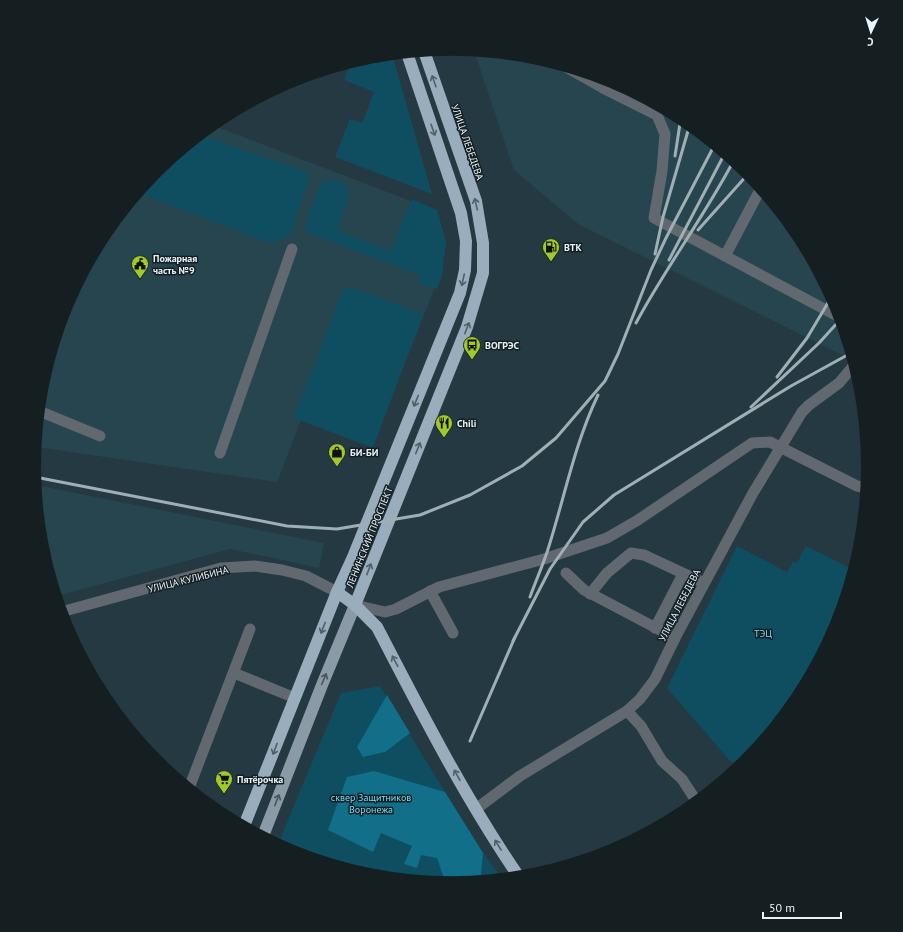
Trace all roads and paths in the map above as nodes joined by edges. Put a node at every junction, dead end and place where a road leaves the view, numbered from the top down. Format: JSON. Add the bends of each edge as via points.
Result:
{"nodes":[{"id":1,"x":426,"y":56,"type":"edge"},
{"id":2,"x":409,"y":58,"type":"edge"},
{"id":3,"x":585,"y":78,"type":"edge"},
{"id":4,"x":758,"y":193,"type":"edge"},
{"id":5,"x":483,"y":243,"type":"joint"},
{"id":6,"x":292,"y":249,"type":"dead end"},
{"id":7,"x":725,"y":256,"type":"junction"},
{"id":8,"x":833,"y":314,"type":"edge"},
{"id":9,"x":850,"y":370,"type":"edge"},
{"id":10,"x":45,"y":413,"type":"edge"},
{"id":11,"x":100,"y":436,"type":"dead end"},
{"id":12,"x":780,"y":446,"type":"junction"},
{"id":13,"x":220,"y":453,"type":"dead end"},
{"id":14,"x":861,"y":487,"type":"edge"},
{"id":15,"x":566,"y":573,"type":"dead end"},
{"id":16,"x":683,"y":574,"type":"junction"},
{"id":17,"x":704,"y":583,"type":"junction"},
{"id":18,"x":430,"y":591,"type":"junction"},
{"id":19,"x":337,"y":592,"type":"junction"},
{"id":20,"x":590,"y":594,"type":"junction"},
{"id":21,"x":355,"y":605,"type":"junction"},
{"id":22,"x":67,"y":610,"type":"edge"},
{"id":23,"x":655,"y":628,"type":"junction"},
{"id":24,"x":250,"y":629,"type":"dead end"},
{"id":25,"x":453,"y":633,"type":"dead end"},
{"id":26,"x":675,"y":638,"type":"junction"},
{"id":27,"x":234,"y":673,"type":"junction"},
{"id":28,"x":295,"y":698,"type":"junction"},
{"id":29,"x":627,"y":711,"type":"junction"},
{"id":30,"x":191,"y":783,"type":"edge"},
{"id":31,"x":694,"y":797,"type":"edge"},
{"id":32,"x":476,"y":809,"type":"junction"},
{"id":33,"x":246,"y":822,"type":"edge"},
{"id":34,"x":265,"y":831,"type":"edge"},
{"id":35,"x":516,"y":871,"type":"edge"}],
"edges":[{"from":5,"to":1,"type":"highway","name":"УЛИЦА ЛЕБЕДЕВА","one_way":true,"via":[[476,201]]},
{"from":2,"to":19,"type":"highway","name":"ЛЕНИНСКИЙ ПРОСПЕКТ","one_way":true,"via":[[461,213],[466,241],[465,270],[460,293]]},
{"from":3,"to":7,"type":"street","via":[[657,115],[665,134],[654,218]]},
{"from":4,"to":7,"type":"street"},
{"from":21,"to":5,"type":"highway","name":"ЛЕНИНСКИЙ ПРОСПЕКТ","one_way":true,"via":[[467,327],[482,273]]},
{"from":6,"to":13,"type":"street"},
{"from":7,"to":8,"type":"street"},
{"from":9,"to":12,"type":"street","name":"УЛИЦА ЛЕБЕДЕВА","via":[[839,383],[802,412]]},
{"from":10,"to":11,"type":"street"},
{"from":12,"to":14,"type":"street"},
{"from":12,"to":17,"type":"street","name":"УЛИЦА ЛЕБЕДЕВА"},
{"from":12,"to":18,"type":"street","via":[[770,442],[752,443],[607,538],[544,559]]},
{"from":15,"to":20,"type":"street"},
{"from":16,"to":17,"type":"street"},
{"from":16,"to":20,"type":"street","via":[[644,555],[631,554],[607,573]]},
{"from":16,"to":23,"type":"street"},
{"from":17,"to":26,"type":"street","name":"УЛИЦА ЛЕБЕДЕВА"},
{"from":18,"to":21,"type":"street","via":[[385,612]]},
{"from":18,"to":25,"type":"street"},
{"from":19,"to":21,"type":"highway"},
{"from":19,"to":22,"type":"street","name":"УЛИЦА КУЛИБИНА","via":[[306,576],[282,570],[240,566],[221,568]]},
{"from":19,"to":28,"type":"highway","name":"ЛЕНИНСКИЙ ПРОСПЕКТ","one_way":true},
{"from":20,"to":23,"type":"street"},
{"from":32,"to":21,"type":"highway","one_way":true,"via":[[377,627]]},
{"from":34,"to":21,"type":"main road","name":"ЛЕНИНСКИЙ ПРОСПЕКТ","one_way":true},
{"from":23,"to":26,"type":"street"},
{"from":24,"to":27,"type":"street"},
{"from":26,"to":29,"type":"street","name":"УЛИЦА ЛЕБЕДЕВА","via":[[655,679]]},
{"from":27,"to":28,"type":"street"},
{"from":27,"to":30,"type":"street"},
{"from":28,"to":33,"type":"highway","name":"ЛЕНИНСКИЙ ПРОСПЕКТ","one_way":true},
{"from":29,"to":31,"type":"street","via":[[641,726],[662,761],[682,779]]},
{"from":29,"to":32,"type":"street","name":"УЛИЦА ЛЕБЕДЕВА","via":[[520,776]]},
{"from":35,"to":32,"type":"highway","one_way":true}]}
